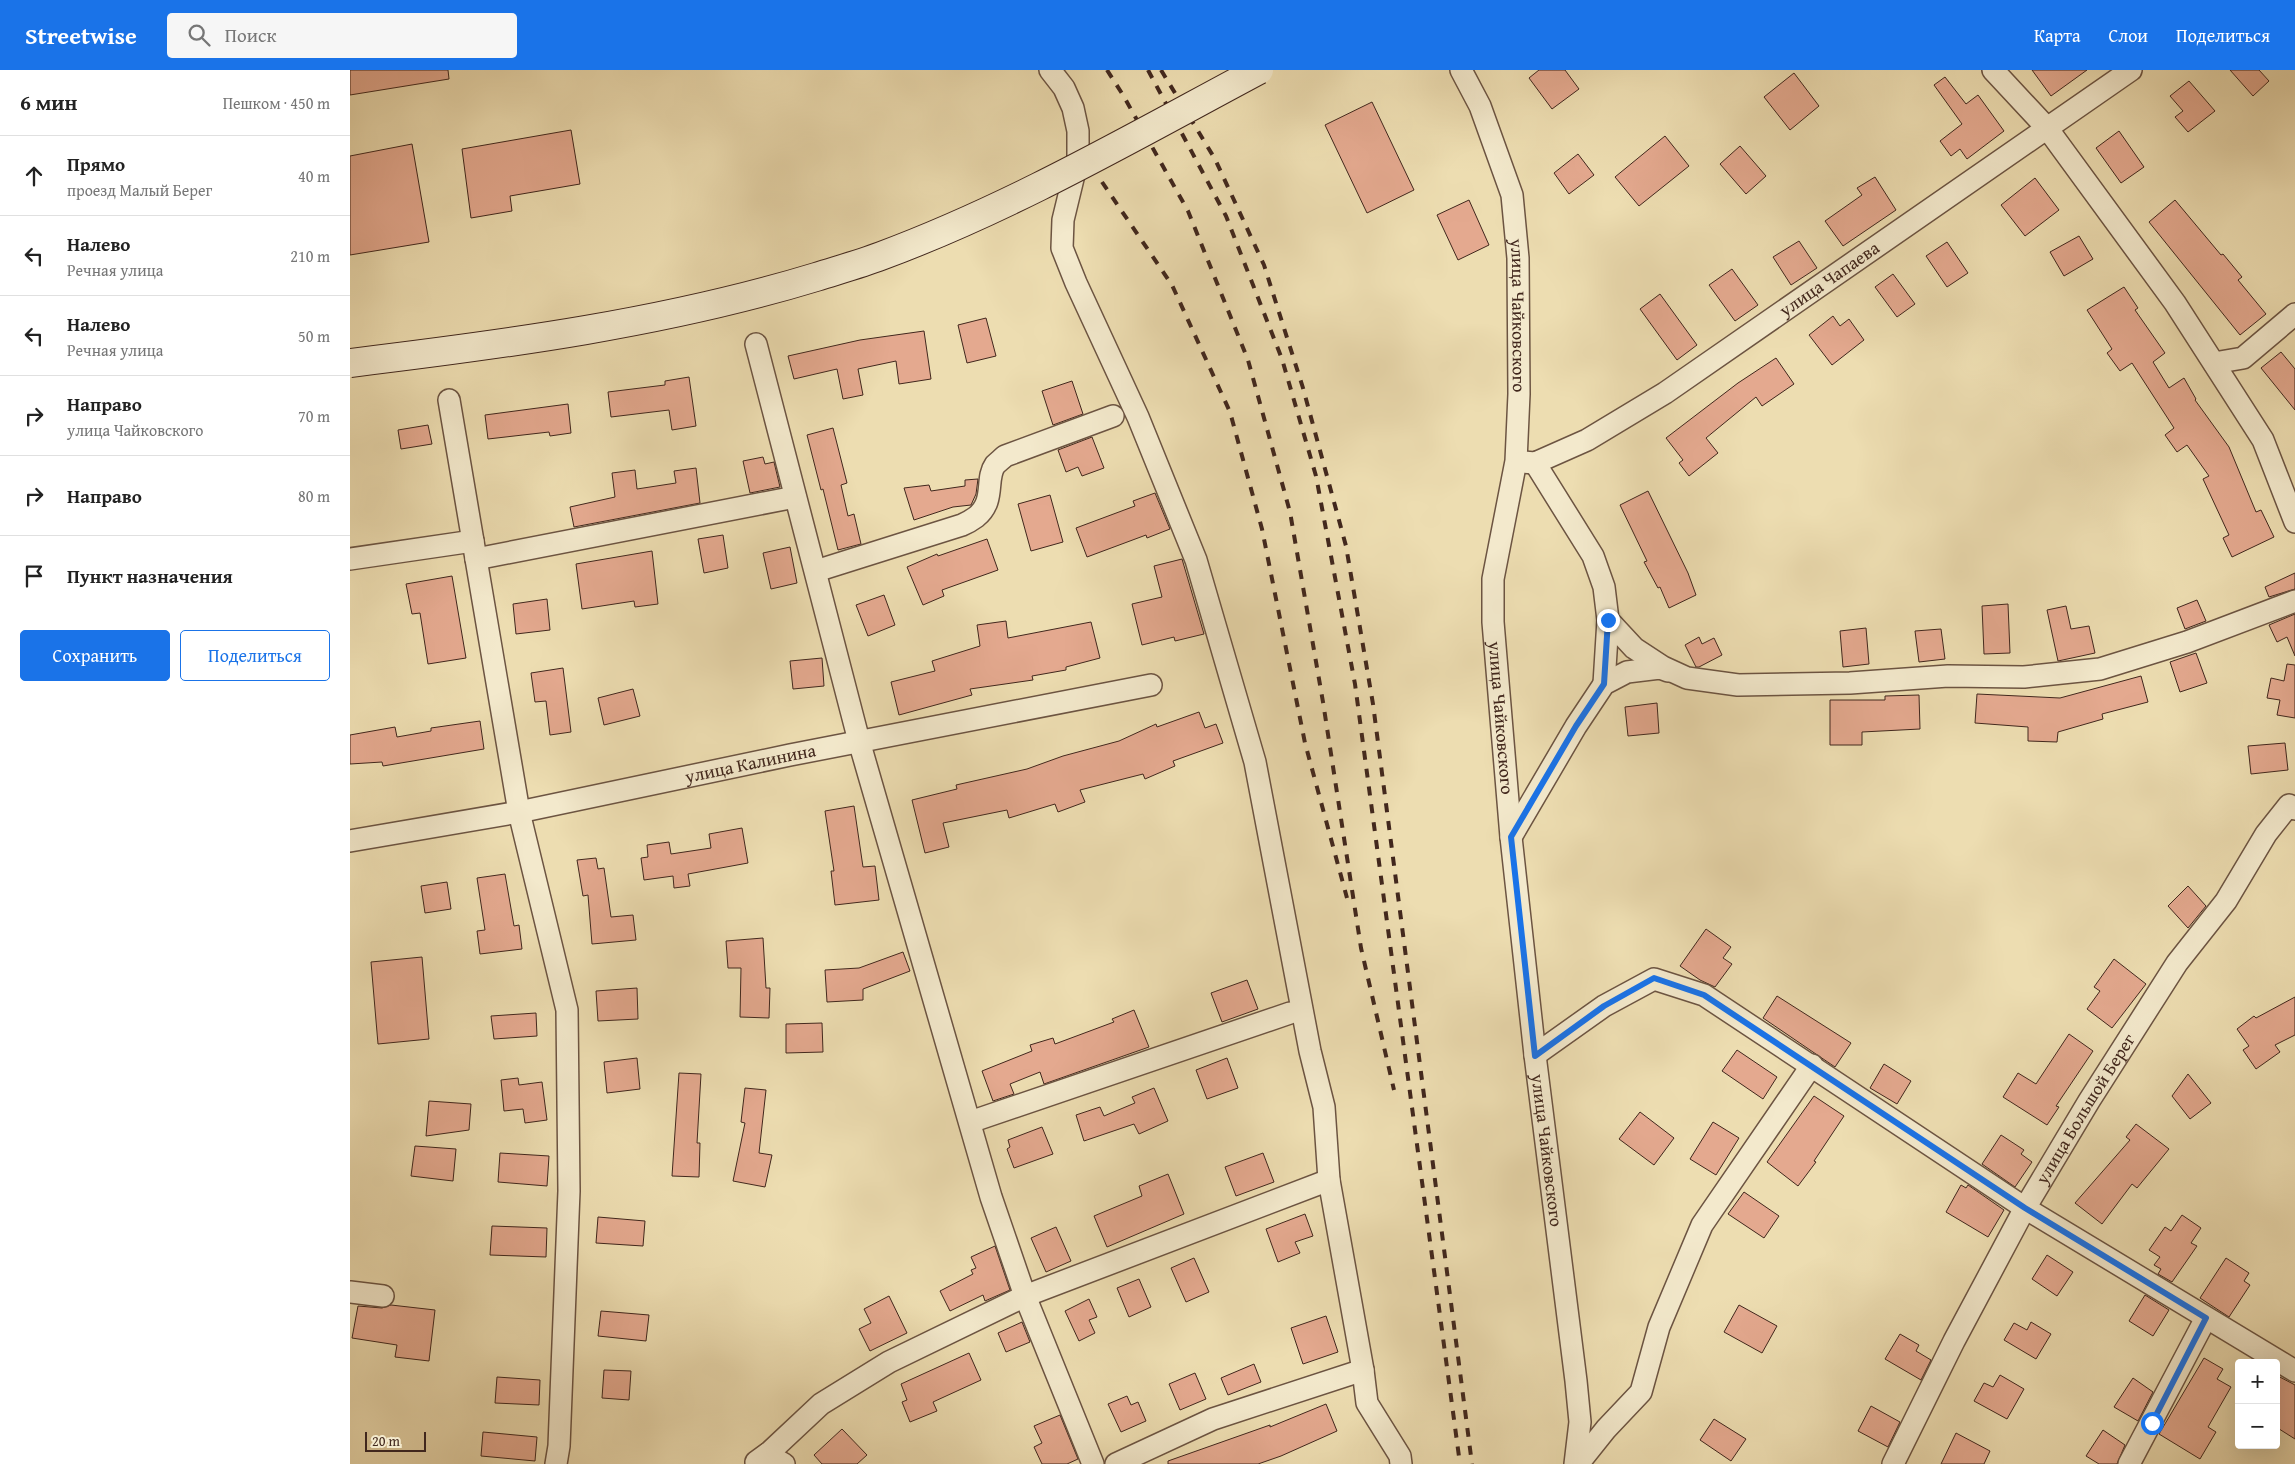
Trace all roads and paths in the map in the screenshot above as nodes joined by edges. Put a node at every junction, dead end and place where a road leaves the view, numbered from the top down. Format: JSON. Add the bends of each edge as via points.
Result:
{"nodes":[{"id":1,"x":1050,"y":70,"type":"edge"},
{"id":2,"x":1259,"y":70,"type":"edge"},
{"id":3,"x":1461,"y":70,"type":"edge"},
{"id":4,"x":1994,"y":70,"type":"edge"},
{"id":5,"x":2131,"y":70,"type":"edge"},
{"id":6,"x":2047,"y":128,"type":"junction"},
{"id":7,"x":2295,"y":314,"type":"edge"},
{"id":8,"x":756,"y":344,"type":"dead end"},
{"id":9,"x":350,"y":363,"type":"edge"},
{"id":10,"x":2214,"y":363,"type":"junction"},
{"id":11,"x":449,"y":400,"type":"dead end"},
{"id":12,"x":1113,"y":416,"type":"dead end"},
{"id":13,"x":1525,"y":462,"type":"junction"},
{"id":14,"x":2275,"y":470,"type":"junction"},
{"id":15,"x":2295,"y":484,"type":"edge"},
{"id":16,"x":795,"y":497,"type":"junction"},
{"id":17,"x":2295,"y":522,"type":"edge"},
{"id":18,"x":475,"y":550,"type":"junction"},
{"id":19,"x":350,"y":559,"type":"edge"},
{"id":20,"x":816,"y":571,"type":"junction"},
{"id":21,"x":2295,"y":601,"type":"edge"},
{"id":22,"x":1608,"y":620,"type":"junction"},
{"id":23,"x":1687,"y":678,"type":"junction"},
{"id":24,"x":1604,"y":684,"type":"junction"},
{"id":25,"x":1151,"y":685,"type":"dead end"},
{"id":26,"x":859,"y":741,"type":"junction"},
{"id":27,"x":2293,"y":802,"type":"edge"},
{"id":28,"x":519,"y":812,"type":"junction"},
{"id":29,"x":1511,"y":837,"type":"junction"},
{"id":30,"x":350,"y":841,"type":"edge"},
{"id":31,"x":1290,"y":1013,"type":"dead end"},
{"id":32,"x":1535,"y":1056,"type":"junction"},
{"id":33,"x":1812,"y":1066,"type":"junction"},
{"id":34,"x":970,"y":1122,"type":"junction"},
{"id":35,"x":1329,"y":1180,"type":"junction"},
{"id":36,"x":2025,"y":1208,"type":"junction"},
{"id":37,"x":350,"y":1292,"type":"edge"},
{"id":38,"x":383,"y":1296,"type":"dead end"},
{"id":39,"x":1025,"y":1296,"type":"junction"},
{"id":40,"x":2206,"y":1318,"type":"junction"},
{"id":41,"x":1364,"y":1370,"type":"junction"},
{"id":42,"x":2295,"y":1371,"type":"edge"},
{"id":43,"x":765,"y":1461,"type":"edge"},
{"id":44,"x":556,"y":1464,"type":"edge"},
{"id":45,"x":1094,"y":1464,"type":"edge"},
{"id":46,"x":1116,"y":1464,"type":"edge"},
{"id":47,"x":1401,"y":1464,"type":"edge"},
{"id":48,"x":1577,"y":1464,"type":"edge"},
{"id":49,"x":1893,"y":1464,"type":"edge"},
{"id":50,"x":2129,"y":1464,"type":"edge"}],
"edges":[{"from":1,"to":35,"type":"street","via":[[1067,95],[1078,130],[1078,158],[1063,220],[1062,248],[1138,417],[1196,560],[1255,762],[1310,1051],[1324,1107]]},
{"from":2,"to":9,"type":"street","bridge":true,"via":[[1039,187],[880,257],[687,311],[584,330]]},
{"from":3,"to":13,"type":"street","name":"улица Чайковского","via":[[1480,106],[1512,195],[1518,258],[1519,394]]},
{"from":4,"to":6,"type":"street"},
{"from":5,"to":6,"type":"street","name":"улица Чапаева"},
{"from":6,"to":10,"type":"street","via":[[2175,303]]},
{"from":6,"to":13,"type":"street","name":"улица Чапаева","via":[[1665,393],[1587,440]]},
{"from":7,"to":10,"type":"street","via":[[2244,358]]},
{"from":8,"to":16,"type":"street"},
{"from":10,"to":14,"type":"street","via":[[2264,440]]},
{"from":11,"to":18,"type":"street"},
{"from":12,"to":20,"type":"street","via":[[1004,456],[994,465],[985,506],[977,516],[962,525]]},
{"from":13,"to":22,"type":"street","via":[[1593,556],[1604,587]]},
{"from":13,"to":29,"type":"street","name":"улица Чайковского","via":[[1493,579],[1493,622]]},
{"from":14,"to":15,"type":"street"},
{"from":14,"to":17,"type":"street"},
{"from":16,"to":18,"type":"street"},
{"from":16,"to":20,"type":"street"},
{"from":18,"to":19,"type":"street"},
{"from":18,"to":28,"type":"street"},
{"from":20,"to":26,"type":"street"},
{"from":21,"to":23,"type":"street","via":[[2187,642],[2100,669],[2024,677],[1948,676],[1841,683],[1738,685]]},
{"from":22,"to":23,"type":"street","via":[[1634,648],[1662,667]]},
{"from":22,"to":24,"type":"street"},
{"from":23,"to":24,"type":"street","via":[[1660,668],[1627,672]]},
{"from":24,"to":29,"type":"street"},
{"from":25,"to":26,"type":"street","name":"улица Калинина"},
{"from":26,"to":28,"type":"street","name":"улица Калинина"},
{"from":26,"to":34,"type":"street"},
{"from":27,"to":36,"type":"street","name":"улица Большой Берег","via":[[2266,834],[2226,901],[2177,963],[2089,1100]]},
{"from":28,"to":30,"type":"street","name":"улица Калинина"},
{"from":28,"to":44,"type":"street","via":[[567,1010],[569,1192]]},
{"from":29,"to":32,"type":"street","name":"улица Чайковского"},
{"from":31,"to":34,"type":"street"},
{"from":32,"to":33,"type":"street","via":[[1604,1006],[1654,978],[1704,995]]},
{"from":32,"to":48,"type":"street","name":"улица Чайковского","via":[[1576,1381],[1580,1422]]},
{"from":33,"to":36,"type":"street"},
{"from":33,"to":48,"type":"street","via":[[1702,1225],[1659,1327],[1641,1392]]},
{"from":34,"to":39,"type":"street","via":[[991,1197]]},
{"from":35,"to":39,"type":"street"},
{"from":35,"to":41,"type":"street"},
{"from":36,"to":40,"type":"street"},
{"from":36,"to":49,"type":"street","name":"улица Большой Берег"},
{"from":37,"to":38,"type":"street"},
{"from":39,"to":43,"type":"street","via":[[874,1371],[821,1404]]},
{"from":39,"to":45,"type":"street"},
{"from":40,"to":42,"type":"street"},
{"from":40,"to":50,"type":"street"},
{"from":41,"to":46,"type":"street","via":[[1213,1418]]},
{"from":41,"to":47,"type":"street","via":[[1367,1403],[1400,1456]]}]}
